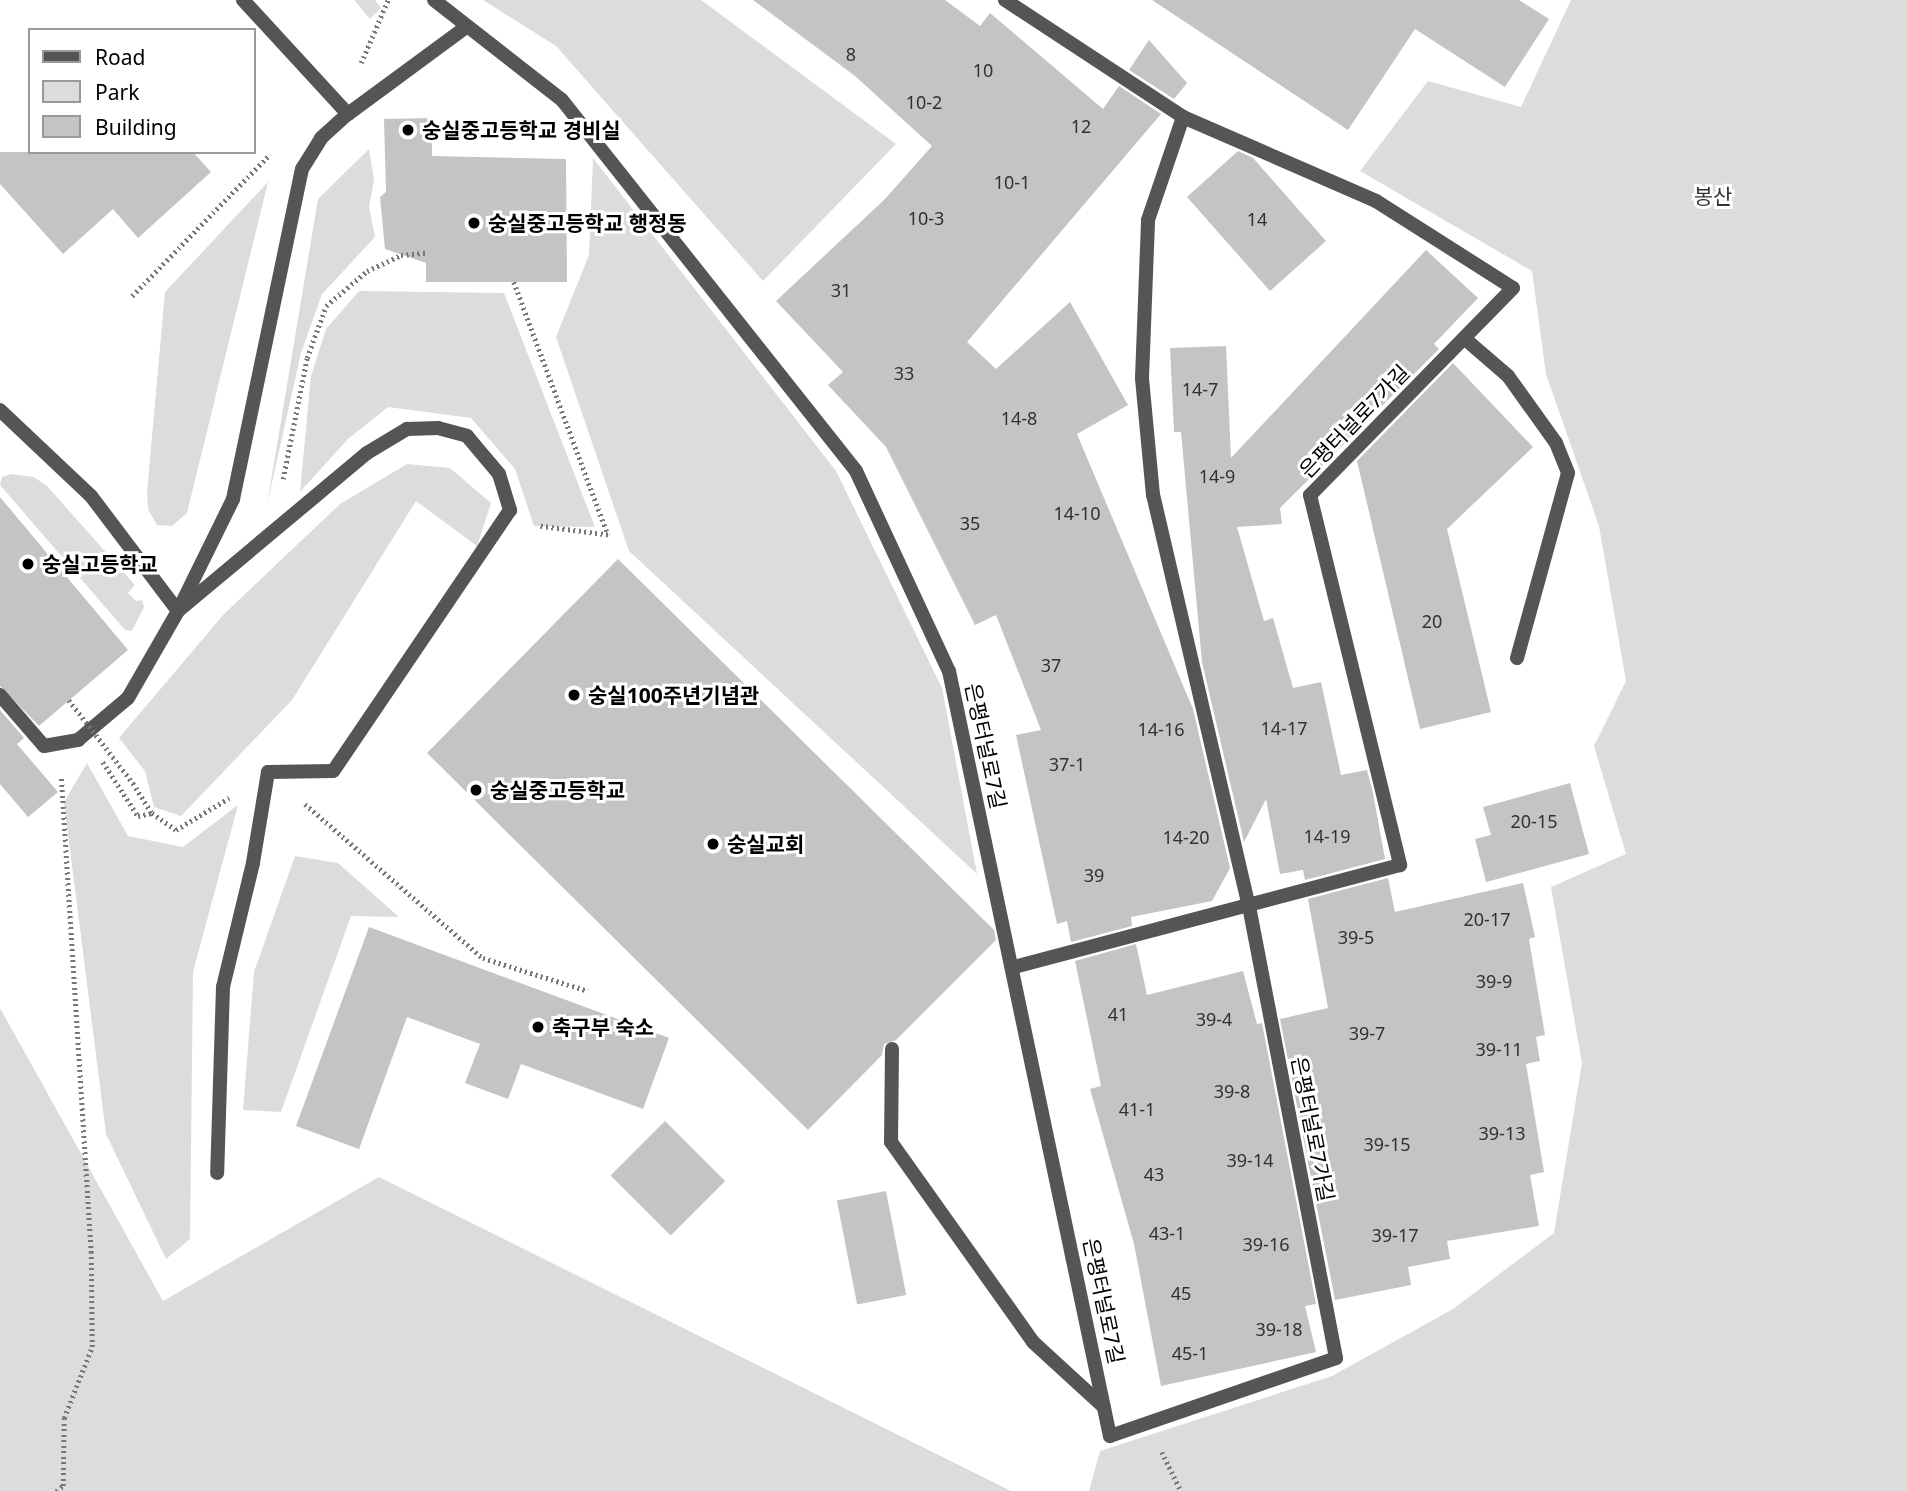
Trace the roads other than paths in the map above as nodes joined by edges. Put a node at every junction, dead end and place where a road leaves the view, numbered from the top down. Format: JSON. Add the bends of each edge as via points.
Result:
{"nodes":[{"id":1,"x":243,"y":0,"type":"edge"},
{"id":2,"x":433,"y":0,"type":"edge"},
{"id":3,"x":1005,"y":0,"type":"edge"},
{"id":4,"x":466,"y":27,"type":"junction"},
{"id":5,"x":348,"y":114,"type":"junction"},
{"id":6,"x":1183,"y":117,"type":"junction"},
{"id":7,"x":1464,"y":338,"type":"junction"},
{"id":8,"x":0,"y":410,"type":"edge"},
{"id":9,"x":178,"y":611,"type":"junction"},
{"id":10,"x":1517,"y":658,"type":"dead end"},
{"id":11,"x":0,"y":695,"type":"edge"},
{"id":12,"x":1249,"y":907,"type":"junction"},
{"id":13,"x":1013,"y":967,"type":"junction"},
{"id":14,"x":892,"y":1049,"type":"dead end"},
{"id":15,"x":217,"y":1173,"type":"dead end"},
{"id":16,"x":1336,"y":1358,"type":"joint"},
{"id":17,"x":1104,"y":1407,"type":"junction"}],
"edges":[{"from":1,"to":5,"type":"street"},
{"from":2,"to":4,"type":"street","name":"은평터널로7길"},
{"from":3,"to":6,"type":"street","name":"은평터널로7가길"},
{"from":4,"to":5,"type":"street"},
{"from":4,"to":13,"type":"street","name":"은평터널로7길","via":[[562,100],[856,471],[948,671]]},
{"from":5,"to":9,"type":"street","via":[[321,138],[302,169],[233,499]]},
{"from":6,"to":7,"type":"street","name":"은평터널로7가길","via":[[1376,201],[1513,288]]},
{"from":6,"to":12,"type":"street","name":"은평터널로7가길","via":[[1149,220],[1142,378],[1153,495]]},
{"from":7,"to":10,"type":"street","via":[[1508,376],[1556,443],[1568,473]]},
{"from":7,"to":12,"type":"street","name":"은평터널로7가길","via":[[1310,495],[1400,865]]},
{"from":8,"to":9,"type":"street","via":[[91,496]]},
{"from":9,"to":11,"type":"street","via":[[128,698],[85,734],[65,744],[44,746]]},
{"from":9,"to":15,"type":"street","via":[[367,453],[407,429],[438,428],[467,436],[499,474],[510,510],[333,771],[268,772],[253,863],[223,987]]},
{"from":12,"to":13,"type":"street","name":"은평터널로7가길"},
{"from":12,"to":16,"type":"street","name":"은평터널로7가길"},
{"from":13,"to":17,"type":"street","name":"은평터널로7길"},
{"from":14,"to":17,"type":"street","via":[[891,1142],[1033,1342]]},
{"from":16,"to":17,"type":"street","name":"은평터널로7길","via":[[1110,1436]]}]}
